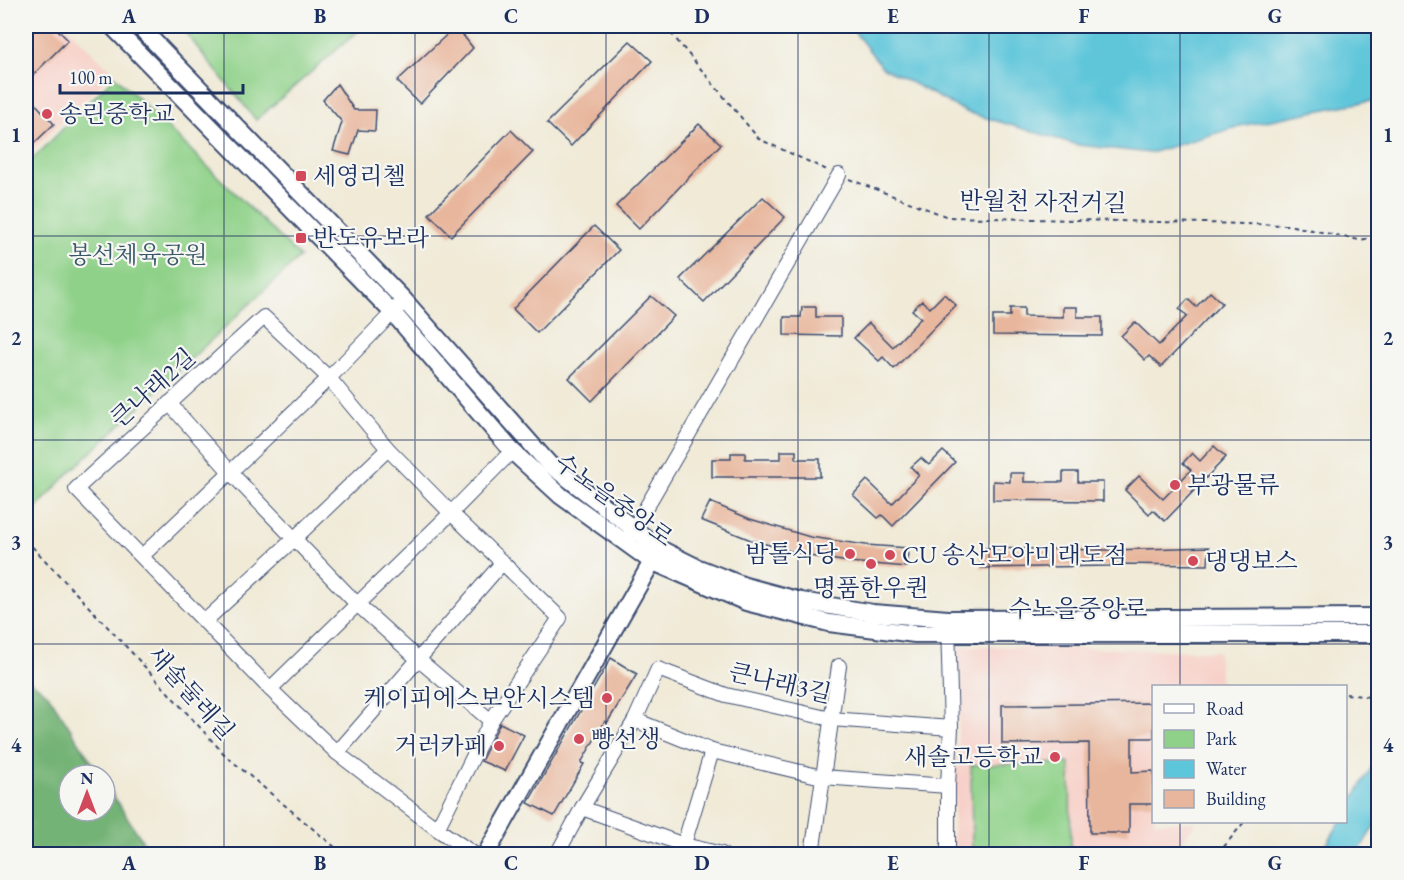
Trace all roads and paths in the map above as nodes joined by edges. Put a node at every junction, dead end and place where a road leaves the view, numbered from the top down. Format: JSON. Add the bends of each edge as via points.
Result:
{"nodes":[{"id":1,"x":112,"y":26,"type":"edge"},
{"id":2,"x":139,"y":26,"type":"edge"},
{"id":3,"x":665,"y":26,"type":"edge"},
{"id":4,"x":839,"y":175,"type":"junction"},
{"id":5,"x":1378,"y":237,"type":"edge"},
{"id":6,"x":404,"y":300,"type":"junction"},
{"id":7,"x":394,"y":314,"type":"junction"},
{"id":8,"x":329,"y":378,"type":"junction"},
{"id":9,"x":169,"y":403,"type":"junction"},
{"id":10,"x":388,"y":449,"type":"junction"},
{"id":11,"x":512,"y":451,"type":"junction"},
{"id":12,"x":231,"y":473,"type":"junction"},
{"id":13,"x":451,"y":513,"type":"junction"},
{"id":14,"x":630,"y":536,"type":"junction"},
{"id":15,"x":295,"y":538,"type":"junction"},
{"id":16,"x":26,"y":540,"type":"edge"},
{"id":17,"x":655,"y":555,"type":"junction"},
{"id":18,"x":142,"y":556,"type":"junction"},
{"id":19,"x":503,"y":562,"type":"junction"},
{"id":20,"x":356,"y":603,"type":"junction"},
{"id":21,"x":1378,"y":617,"type":"edge"},
{"id":22,"x":205,"y":621,"type":"junction"},
{"id":23,"x":948,"y":626,"type":"junction"},
{"id":24,"x":1378,"y":634,"type":"edge"},
{"id":25,"x":419,"y":660,"type":"junction"},
{"id":26,"x":839,"y":666,"type":"dead end"},
{"id":27,"x":270,"y":689,"type":"junction"},
{"id":28,"x":1347,"y":694,"type":"edge"},
{"id":29,"x":1378,"y":698,"type":"edge"},
{"id":30,"x":831,"y":719,"type":"junction"},
{"id":31,"x":634,"y":720,"type":"junction"},
{"id":32,"x":491,"y":721,"type":"junction"},
{"id":33,"x":951,"y":728,"type":"junction"},
{"id":34,"x":712,"y":751,"type":"junction"},
{"id":35,"x":337,"y":753,"type":"junction"},
{"id":36,"x":822,"y":777,"type":"junction"},
{"id":37,"x":948,"y":786,"type":"junction"},
{"id":38,"x":582,"y":807,"type":"junction"},
{"id":39,"x":1243,"y":823,"type":"edge"},
{"id":40,"x":437,"y":829,"type":"junction"},
{"id":41,"x":683,"y":850,"type":"edge"},
{"id":42,"x":343,"y":855,"type":"edge"},
{"id":43,"x":474,"y":855,"type":"edge"},
{"id":44,"x":486,"y":855,"type":"edge"},
{"id":45,"x":557,"y":855,"type":"edge"},
{"id":46,"x":722,"y":855,"type":"edge"},
{"id":47,"x":812,"y":855,"type":"edge"},
{"id":48,"x":948,"y":855,"type":"edge"},
{"id":49,"x":1218,"y":855,"type":"edge"}],
"edges":[{"from":1,"to":7,"type":"main road","name":"수노을중앙로"},
{"from":2,"to":6,"type":"main road","name":"수노을중앙로"},
{"from":3,"to":4,"type":"path","name":"반월천 자전거길","via":[[759,139]]},
{"from":4,"to":5,"type":"path","name":"반월천 자전거길","via":[[948,217],[1288,225],[1359,240]]},
{"from":4,"to":14,"type":"street"},
{"from":6,"to":7,"type":"street"},
{"from":6,"to":14,"type":"main road","name":"수노을중앙로","via":[[549,464]]},
{"from":7,"to":8,"type":"street"},
{"from":7,"to":11,"type":"main road","name":"수노을중앙로"},
{"from":8,"to":9,"type":"street","name":"큰나래2길","via":[[264,317]]},
{"from":8,"to":10,"type":"street","name":"큰나래2길"},
{"from":8,"to":12,"type":"street"},
{"from":9,"to":12,"type":"street"},
{"from":9,"to":18,"type":"street","name":"큰나래2길","via":[[76,489]]},
{"from":10,"to":13,"type":"street","name":"큰나래2길"},
{"from":10,"to":15,"type":"street"},
{"from":11,"to":13,"type":"street"},
{"from":11,"to":14,"type":"main road","name":"수노을중앙로","via":[[561,496]]},
{"from":12,"to":15,"type":"street"},
{"from":12,"to":18,"type":"street"},
{"from":13,"to":19,"type":"street","name":"큰나래2길"},
{"from":13,"to":20,"type":"street"},
{"from":14,"to":17,"type":"main road","name":"수노을중앙로"},
{"from":15,"to":20,"type":"street"},
{"from":15,"to":22,"type":"street"},
{"from":16,"to":42,"type":"path","name":"새솔둘레길","via":[[226,756]]},
{"from":17,"to":23,"type":"main road","name":"수노을중앙로","via":[[746,602],[829,623],[915,634]]},
{"from":17,"to":44,"type":"main road"},
{"from":18,"to":22,"type":"street","name":"큰나래2길"},
{"from":19,"to":25,"type":"street"},
{"from":19,"to":32,"type":"street","name":"큰나래2길","via":[[560,618]]},
{"from":20,"to":25,"type":"street"},
{"from":20,"to":27,"type":"street"},
{"from":21,"to":23,"type":"main road","name":"수노을중앙로"},
{"from":22,"to":27,"type":"street","name":"큰나래2길"},
{"from":23,"to":24,"type":"main road","name":"수노을중앙로"},
{"from":23,"to":33,"type":"street"},
{"from":25,"to":32,"type":"street"},
{"from":25,"to":35,"type":"street"},
{"from":26,"to":30,"type":"street"},
{"from":27,"to":35,"type":"street","name":"큰나래2길"},
{"from":28,"to":29,"type":"path"},
{"from":30,"to":31,"type":"street","name":"큰나래3길","via":[[726,695],[658,669]]},
{"from":30,"to":33,"type":"street","name":"큰나래3길"},
{"from":30,"to":36,"type":"street"},
{"from":31,"to":34,"type":"street"},
{"from":31,"to":38,"type":"street","name":"큰나래3길"},
{"from":32,"to":40,"type":"street","name":"큰나래2길"},
{"from":33,"to":37,"type":"street"},
{"from":34,"to":36,"type":"street"},
{"from":34,"to":41,"type":"street"},
{"from":35,"to":40,"type":"street","name":"큰나래2길"},
{"from":36,"to":37,"type":"street"},
{"from":36,"to":47,"type":"street"},
{"from":37,"to":48,"type":"street"},
{"from":38,"to":41,"type":"street"},
{"from":38,"to":45,"type":"street","name":"큰나래3길"},
{"from":39,"to":49,"type":"path"},
{"from":40,"to":43,"type":"street","name":"큰나래2길"},
{"from":41,"to":46,"type":"street"}]}
